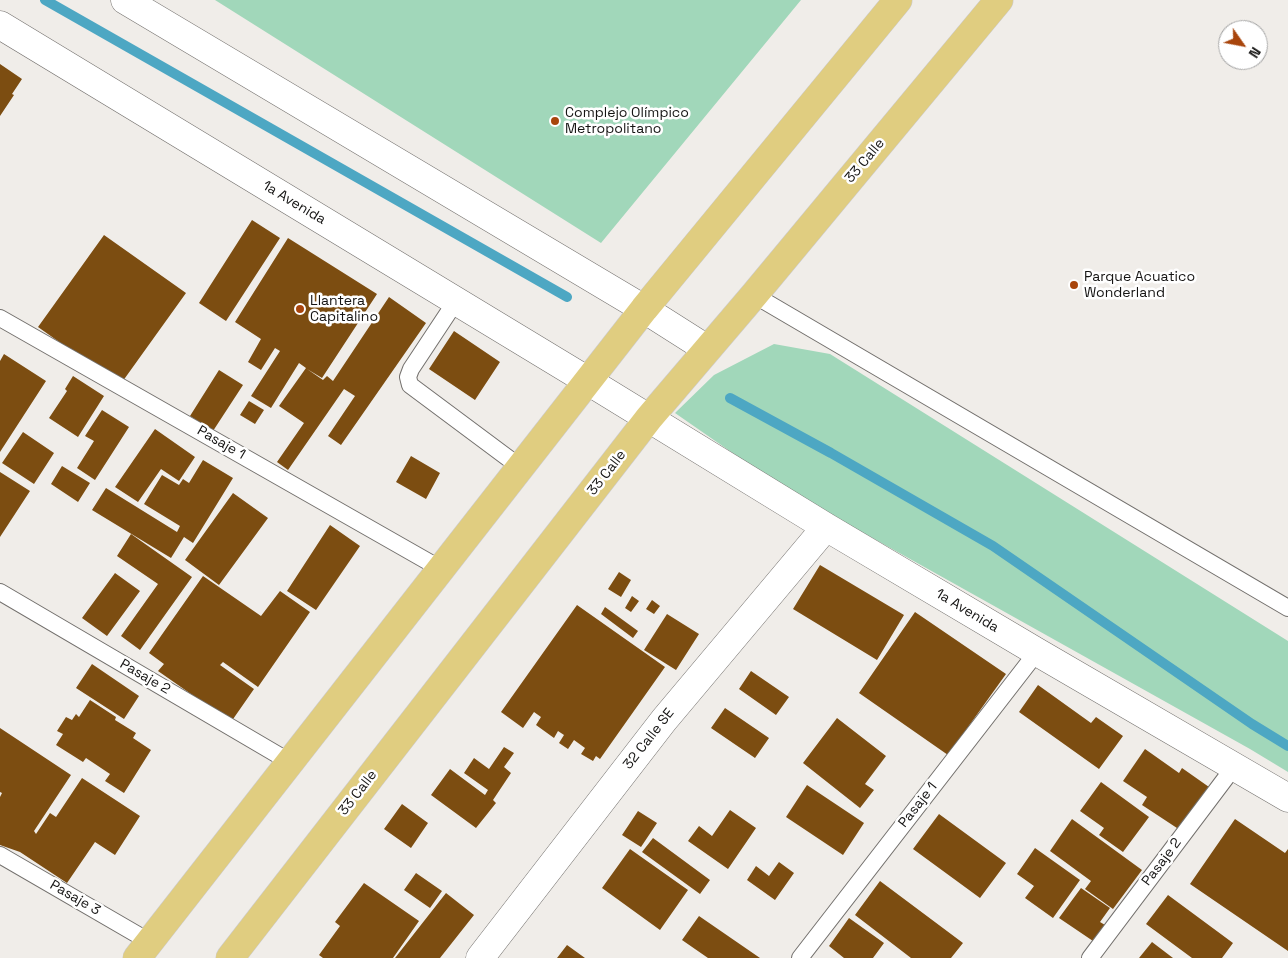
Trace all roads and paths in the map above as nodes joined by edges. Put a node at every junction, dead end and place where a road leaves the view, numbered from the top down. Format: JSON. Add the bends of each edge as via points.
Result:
{"nodes":[{"id":1,"x":125,"y":0,"type":"edge"},
{"id":2,"x":898,"y":0,"type":"edge"},
{"id":3,"x":999,"y":0,"type":"edge"},
{"id":4,"x":0,"y":26,"type":"edge"},
{"id":5,"x":754,"y":295,"type":"junction"},
{"id":6,"x":456,"y":302,"type":"junction"},
{"id":7,"x":644,"y":309,"type":"junction"},
{"id":8,"x":0,"y":318,"type":"edge"},
{"id":9,"x":707,"y":349,"type":"junction"},
{"id":10,"x":588,"y":381,"type":"junction"},
{"id":11,"x":649,"y":418,"type":"junction"},
{"id":12,"x":520,"y":467,"type":"junction"},
{"id":13,"x":826,"y":527,"type":"junction"},
{"id":14,"x":441,"y":569,"type":"junction"},
{"id":15,"x":0,"y":592,"type":"edge"},
{"id":16,"x":1288,"y":608,"type":"edge"},
{"id":17,"x":1037,"y":652,"type":"junction"},
{"id":18,"x":290,"y":762,"type":"junction"},
{"id":19,"x":1234,"y":766,"type":"junction"},
{"id":20,"x":1288,"y":798,"type":"edge"},
{"id":21,"x":0,"y":855,"type":"edge"},
{"id":22,"x":144,"y":950,"type":"edge"},
{"id":23,"x":230,"y":958,"type":"edge"},
{"id":24,"x":480,"y":958,"type":"edge"},
{"id":25,"x":800,"y":958,"type":"edge"},
{"id":26,"x":1090,"y":958,"type":"edge"}],
"edges":[{"from":1,"to":7,"type":"street"},
{"from":2,"to":7,"type":"main road"},
{"from":3,"to":5,"type":"main road","name":"33 Calle"},
{"from":4,"to":6,"type":"street","name":"1a Avenida"},
{"from":5,"to":9,"type":"main road","name":"33 Calle"},
{"from":5,"to":16,"type":"lane"},
{"from":6,"to":10,"type":"street","name":"1a Avenida"},
{"from":6,"to":12,"type":"lane","via":[[411,369],[408,376],[410,385]]},
{"from":7,"to":9,"type":"street"},
{"from":7,"to":10,"type":"main road"},
{"from":8,"to":14,"type":"lane","name":"Pasaje 1"},
{"from":9,"to":11,"type":"main road","name":"33 Calle"},
{"from":10,"to":11,"type":"street","name":"1a Avenida"},
{"from":10,"to":12,"type":"main road"},
{"from":11,"to":13,"type":"street","name":"1a Avenida"},
{"from":11,"to":23,"type":"main road","name":"33 Calle"},
{"from":12,"to":14,"type":"main road"},
{"from":13,"to":17,"type":"street","name":"1a Avenida"},
{"from":13,"to":24,"type":"street","name":"32 Calle SE","via":[[664,720]]},
{"from":14,"to":18,"type":"main road"},
{"from":15,"to":18,"type":"lane","name":"Pasaje 2"},
{"from":17,"to":19,"type":"street","name":"1a Avenida"},
{"from":17,"to":25,"type":"lane","name":"Pasaje 1"},
{"from":18,"to":22,"type":"main road"},
{"from":19,"to":20,"type":"street","name":"1a Avenida"},
{"from":19,"to":26,"type":"lane","name":"Pasaje 2"},
{"from":21,"to":22,"type":"lane","name":"Pasaje 3"}]}
